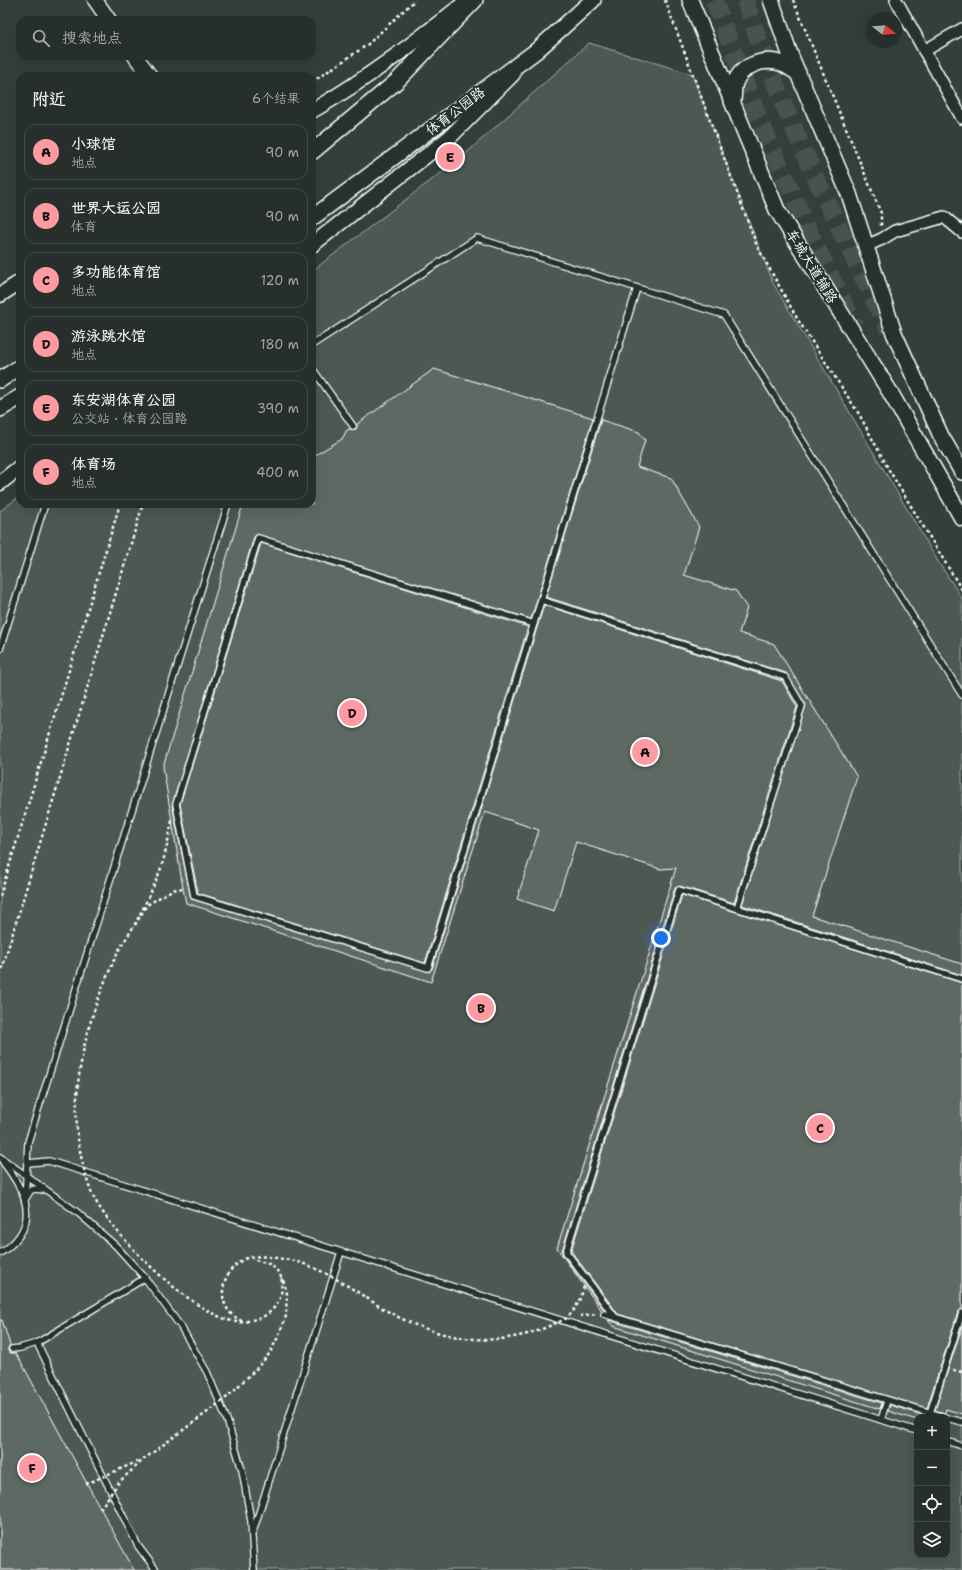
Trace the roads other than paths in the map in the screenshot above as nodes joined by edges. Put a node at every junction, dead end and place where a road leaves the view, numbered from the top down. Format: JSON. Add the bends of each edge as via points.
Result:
{"nodes":[{"id":1,"x":95,"y":0,"type":"edge"},
{"id":2,"x":468,"y":0,"type":"edge"},
{"id":3,"x":475,"y":0,"type":"edge"},
{"id":4,"x":593,"y":0,"type":"edge"},
{"id":5,"x":690,"y":0,"type":"edge"},
{"id":6,"x":771,"y":0,"type":"edge"},
{"id":7,"x":896,"y":0,"type":"edge"},
{"id":8,"x":106,"y":16,"type":"edge"},
{"id":9,"x":962,"y":29,"type":"edge"},
{"id":10,"x":924,"y":50,"type":"junction"},
{"id":11,"x":536,"y":51,"type":"junction"},
{"id":12,"x":138,"y":60,"type":"edge"},
{"id":13,"x":147,"y":72,"type":"edge"},
{"id":14,"x":798,"y":73,"type":"junction"},
{"id":15,"x":733,"y":104,"type":"junction"},
{"id":16,"x":316,"y":109,"type":"edge"},
{"id":17,"x":962,"y":118,"type":"edge"},
{"id":18,"x":316,"y":149,"type":"edge"},
{"id":19,"x":316,"y":215,"type":"edge"},
{"id":20,"x":962,"y":232,"type":"edge"},
{"id":21,"x":316,"y":242,"type":"edge"},
{"id":22,"x":866,"y":246,"type":"junction"},
{"id":23,"x":16,"y":285,"type":"edge"},
{"id":24,"x":637,"y":288,"type":"junction"},
{"id":25,"x":0,"y":295,"type":"edge"},
{"id":26,"x":316,"y":342,"type":"edge"},
{"id":27,"x":16,"y":370,"type":"edge"},
{"id":28,"x":316,"y":374,"type":"edge"},
{"id":29,"x":0,"y":380,"type":"edge"},
{"id":30,"x":16,"y":399,"type":"edge"},
{"id":31,"x":0,"y":409,"type":"edge"},
{"id":32,"x":353,"y":426,"type":"dead end"},
{"id":33,"x":16,"y":470,"type":"edge"},
{"id":34,"x":962,"y":472,"type":"edge"},
{"id":35,"x":0,"y":483,"type":"edge"},
{"id":36,"x":44,"y":508,"type":"edge"},
{"id":37,"x":227,"y":508,"type":"edge"},
{"id":38,"x":962,"y":518,"type":"edge"},
{"id":39,"x":541,"y":600,"type":"junction"},
{"id":40,"x":534,"y":624,"type":"junction"},
{"id":41,"x":0,"y":649,"type":"edge"},
{"id":42,"x":962,"y":695,"type":"edge"},
{"id":43,"x":737,"y":908,"type":"junction"},
{"id":44,"x":962,"y":979,"type":"edge"},
{"id":45,"x":0,"y":1157,"type":"edge"},
{"id":46,"x":28,"y":1163,"type":"junction"},
{"id":47,"x":26,"y":1177,"type":"junction"},
{"id":48,"x":46,"y":1191,"type":"junction"},
{"id":49,"x":25,"y":1202,"type":"junction"},
{"id":50,"x":341,"y":1252,"type":"junction"},
{"id":51,"x":0,"y":1253,"type":"edge"},
{"id":52,"x":145,"y":1278,"type":"junction"},
{"id":53,"x":962,"y":1313,"type":"edge"},
{"id":54,"x":604,"y":1314,"type":"road end"},
{"id":55,"x":615,"y":1317,"type":"junction"},
{"id":56,"x":37,"y":1343,"type":"junction"},
{"id":57,"x":12,"y":1349,"type":"dead end"},
{"id":58,"x":886,"y":1404,"type":"dead end"},
{"id":59,"x":930,"y":1413,"type":"junction"},
{"id":60,"x":934,"y":1414,"type":"edge"},
{"id":61,"x":950,"y":1419,"type":"edge"},
{"id":62,"x":881,"y":1420,"type":"junction"},
{"id":63,"x":962,"y":1422,"type":"edge"},
{"id":64,"x":914,"y":1430,"type":"edge"},
{"id":65,"x":950,"y":1442,"type":"edge"},
{"id":66,"x":962,"y":1446,"type":"edge"},
{"id":67,"x":252,"y":1538,"type":"junction"},
{"id":68,"x":156,"y":1570,"type":"edge"},
{"id":69,"x":254,"y":1570,"type":"edge"}],
"edges":[{"from":1,"to":8,"type":"street"},
{"from":2,"to":16,"type":"street","via":[[343,93]]},
{"from":3,"to":18,"type":"main road","via":[[397,81]]},
{"from":4,"to":11,"type":"main road","name":"体育公园路"},
{"from":5,"to":15,"type":"main road","name":"车城大道辅路"},
{"from":6,"to":14,"type":"main road"},
{"from":7,"to":10,"type":"street"},
{"from":9,"to":10,"type":"street"},
{"from":10,"to":17,"type":"street"},
{"from":11,"to":19,"type":"main road","name":"体育公园路"},
{"from":11,"to":21,"type":"street","via":[[450,137]]},
{"from":12,"to":13,"type":"street"},
{"from":14,"to":15,"type":"main road","via":[[786,65],[775,62],[752,65],[743,70],[734,83]]},
{"from":14,"to":22,"type":"main road","via":[[849,194]]},
{"from":15,"to":38,"type":"main road","name":"车城大道辅路","via":[[777,210],[890,392]]},
{"from":20,"to":22,"type":"street","via":[[944,217],[895,231]]},
{"from":22,"to":34,"type":"main road","via":[[894,333],[941,436]]},
{"from":23,"to":25,"type":"street"},
{"from":24,"to":26,"type":"lane","via":[[477,238]]},
{"from":24,"to":39,"type":"lane"},
{"from":24,"to":42,"type":"lane","via":[[724,315]]},
{"from":27,"to":29,"type":"main road"},
{"from":28,"to":32,"type":"lane"},
{"from":30,"to":31,"type":"main road"},
{"from":33,"to":35,"type":"street"},
{"from":36,"to":41,"type":"lane"},
{"from":37,"to":46,"type":"lane","via":[[30,1135]]},
{"from":39,"to":40,"type":"lane"},
{"from":39,"to":43,"type":"lane","via":[[785,677],[802,706]]},
{"from":40,"to":40,"type":"lane","via":[[428,968],[194,896],[176,804],[258,538]]},
{"from":43,"to":44,"type":"lane"},
{"from":43,"to":55,"type":"lane","via":[[679,890],[566,1252]]},
{"from":45,"to":47,"type":"lane"},
{"from":45,"to":49,"type":"lane","via":[[17,1180]]},
{"from":46,"to":47,"type":"lane"},
{"from":46,"to":50,"type":"lane","via":[[49,1161]]},
{"from":47,"to":48,"type":"lane"},
{"from":47,"to":49,"type":"lane"},
{"from":48,"to":49,"type":"lane","via":[[31,1190]]},
{"from":48,"to":52,"type":"lane","via":[[77,1212],[116,1246]]},
{"from":49,"to":51,"type":"lane","via":[[27,1215],[23,1230],[14,1242]]},
{"from":50,"to":62,"type":"lane"},
{"from":50,"to":67,"type":"lane"},
{"from":52,"to":56,"type":"lane"},
{"from":52,"to":67,"type":"lane","via":[[181,1327],[207,1372],[227,1420],[242,1470]]},
{"from":53,"to":59,"type":"lane"},
{"from":54,"to":55,"type":"lane"},
{"from":55,"to":59,"type":"lane"},
{"from":56,"to":57,"type":"lane"},
{"from":56,"to":68,"type":"lane","via":[[138,1546]]},
{"from":58,"to":62,"type":"lane"},
{"from":59,"to":60,"type":"lane"},
{"from":61,"to":63,"type":"lane"},
{"from":62,"to":64,"type":"lane"},
{"from":65,"to":66,"type":"lane"},
{"from":67,"to":69,"type":"lane"}]}
